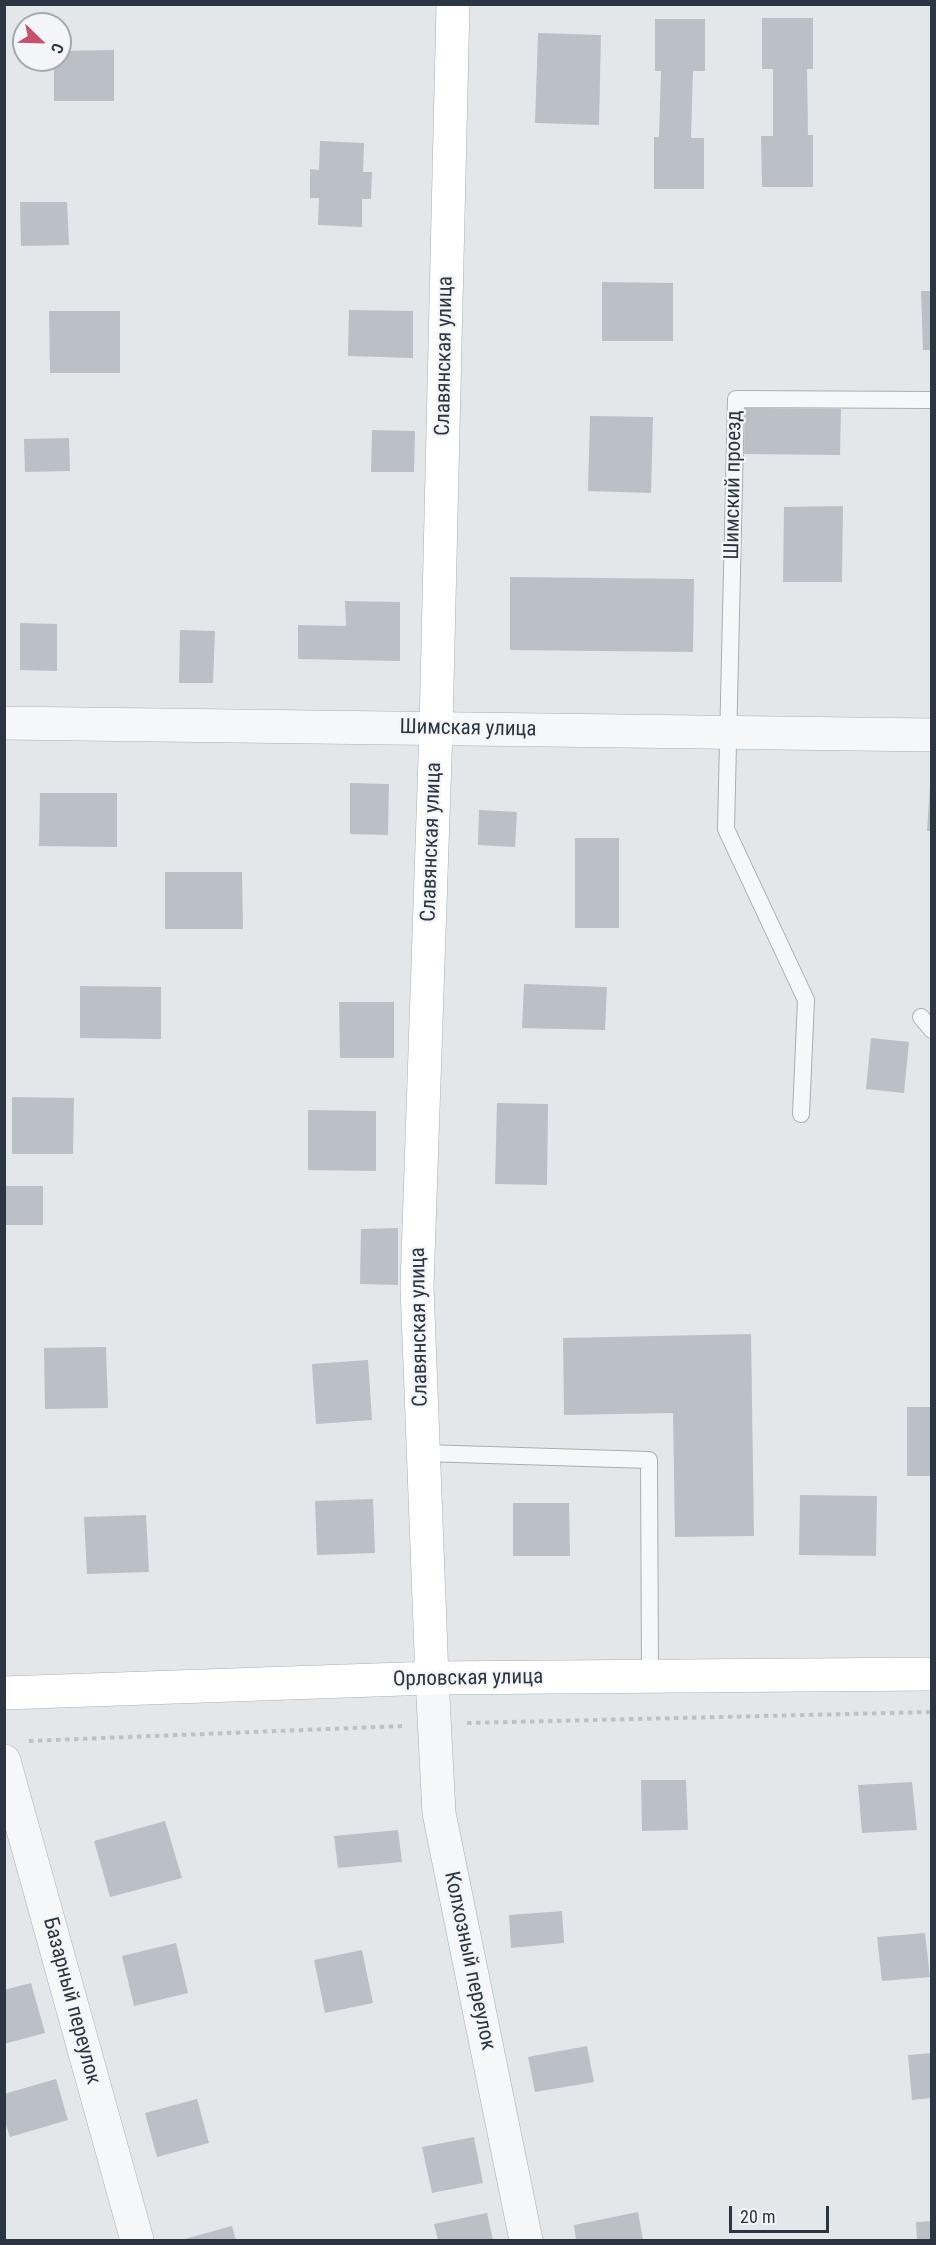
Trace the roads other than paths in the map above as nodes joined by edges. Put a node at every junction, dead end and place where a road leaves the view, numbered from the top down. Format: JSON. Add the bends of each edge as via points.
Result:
{"nodes":[{"id":1,"x":453,"y":4,"type":"edge"},
{"id":2,"x":932,"y":400,"type":"edge"},
{"id":3,"x":4,"y":723,"type":"edge"},
{"id":4,"x":436,"y":729,"type":"junction"},
{"id":5,"x":728,"y":732,"type":"junction"},
{"id":6,"x":932,"y":735,"type":"edge"},
{"id":7,"x":801,"y":1114,"type":"dead end"},
{"id":8,"x":424,"y":1453,"type":"junction"},
{"id":9,"x":932,"y":1674,"type":"edge"},
{"id":10,"x":650,"y":1676,"type":"junction"},
{"id":11,"x":432,"y":1678,"type":"junction"},
{"id":12,"x":4,"y":1694,"type":"edge"},
{"id":13,"x":4,"y":1761,"type":"edge"},
{"id":14,"x":137,"y":2241,"type":"edge"},
{"id":15,"x":526,"y":2241,"type":"edge"}],
"edges":[{"from":1,"to":4,"type":"street","name":"Славянская улица"},
{"from":2,"to":5,"type":"lane","name":"Шимский проезд","via":[[736,399]]},
{"from":3,"to":4,"type":"street","name":"Шимская улица"},
{"from":4,"to":5,"type":"street","name":"Шимская улица"},
{"from":4,"to":8,"type":"street","name":"Славянская улица","via":[[417,1286]]},
{"from":5,"to":6,"type":"street","name":"Шимская улица"},
{"from":5,"to":7,"type":"lane","via":[[726,829],[806,1000]]},
{"from":8,"to":10,"type":"lane","via":[[649,1460]]},
{"from":8,"to":11,"type":"street","name":"Славянская улица"},
{"from":9,"to":10,"type":"street","name":"Орловская улица"},
{"from":10,"to":11,"type":"street","name":"Орловская улица"},
{"from":11,"to":12,"type":"street","name":"Орловская улица"},
{"from":11,"to":15,"type":"street","name":"Колхозный переулок","via":[[438,1813]]},
{"from":13,"to":14,"type":"street","name":"Базарный переулок"}]}
